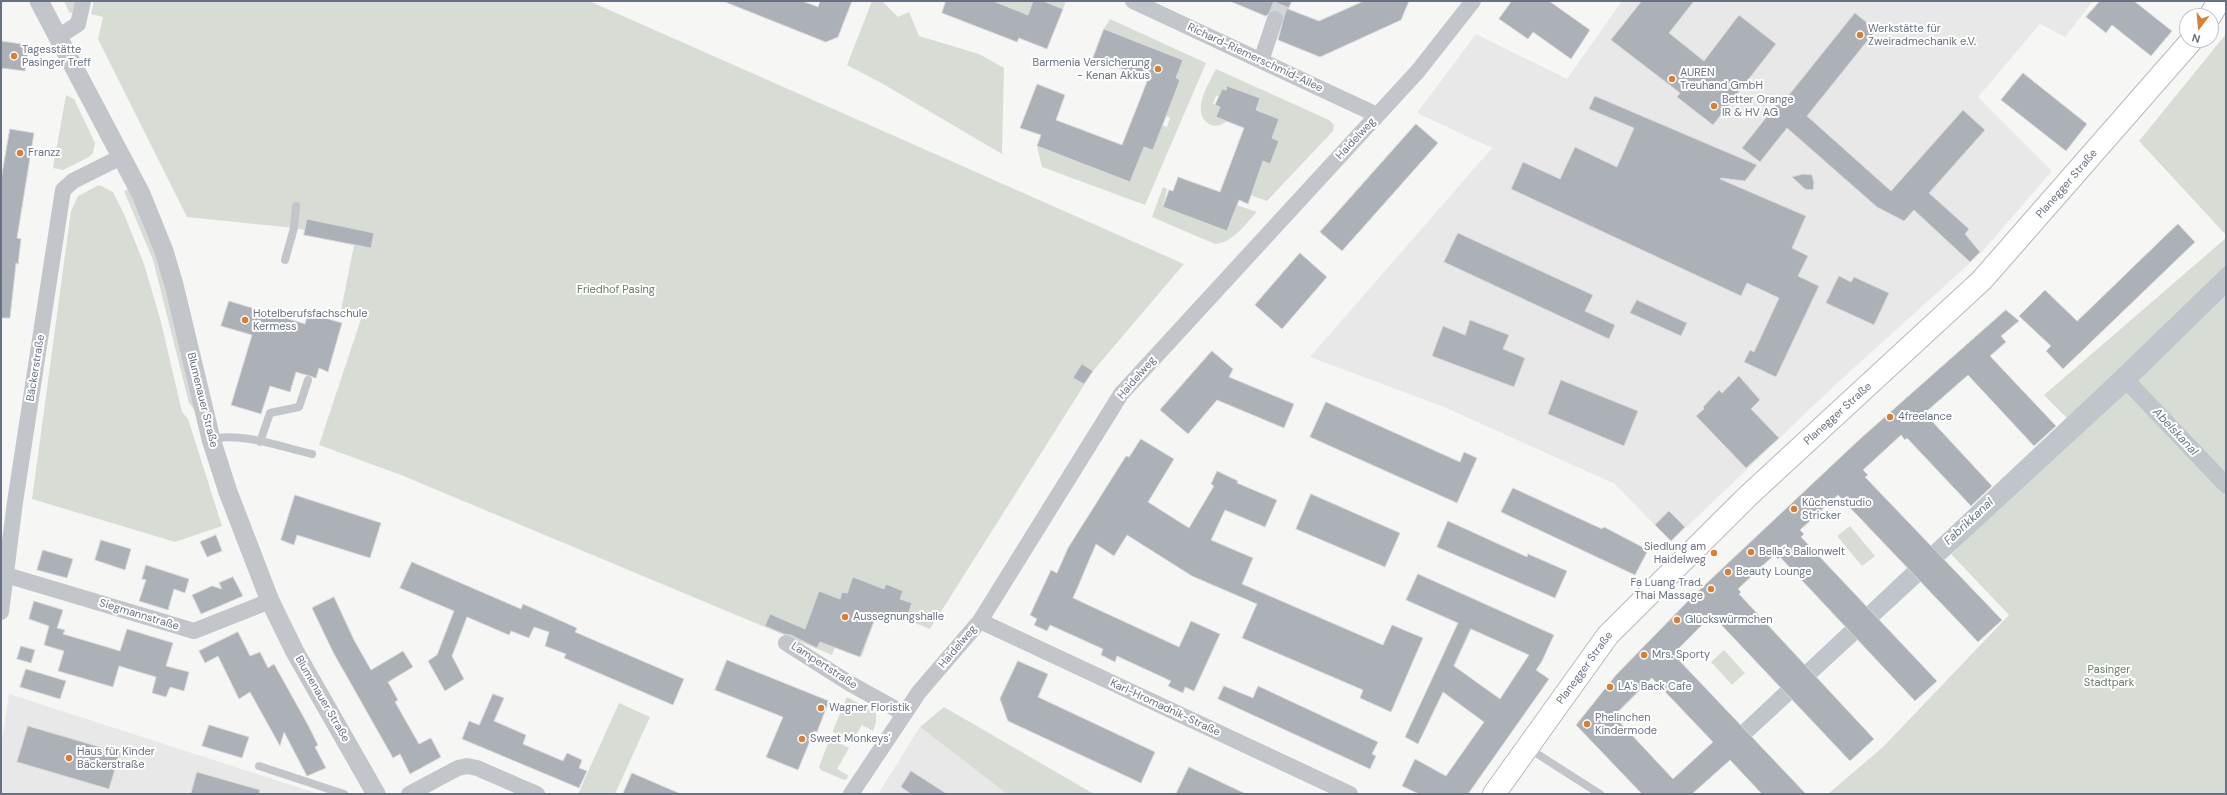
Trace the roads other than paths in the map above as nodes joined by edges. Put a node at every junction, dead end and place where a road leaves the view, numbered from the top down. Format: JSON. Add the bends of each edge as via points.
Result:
{"nodes":[{"id":1,"x":39,"y":1,"type":"edge"},
{"id":2,"x":83,"y":1,"type":"edge"},
{"id":3,"x":1133,"y":1,"type":"edge"},
{"id":4,"x":1474,"y":1,"type":"edge"},
{"id":5,"x":1275,"y":19,"type":"tunnel mouth"},
{"id":6,"x":58,"y":37,"type":"junction"},
{"id":7,"x":2185,"y":48,"type":"edge"},
{"id":8,"x":1260,"y":61,"type":"junction"},
{"id":9,"x":1377,"y":115,"type":"junction"},
{"id":10,"x":121,"y":156,"type":"junction"},
{"id":11,"x":296,"y":206,"type":"dead end"},
{"id":12,"x":285,"y":260,"type":"dead end"},
{"id":13,"x":308,"y":380,"type":"dead end"},
{"id":14,"x":211,"y":439,"type":"junction"},
{"id":15,"x":260,"y":442,"type":"junction"},
{"id":16,"x":312,"y":454,"type":"dead end"},
{"id":17,"x":8,"y":510,"type":"edge"},
{"id":18,"x":6,"y":575,"type":"junction"},
{"id":19,"x":270,"y":601,"type":"junction"},
{"id":20,"x":1,"y":612,"type":"edge"},
{"id":21,"x":980,"y":621,"type":"junction"},
{"id":22,"x":786,"y":642,"type":"dead end"},
{"id":23,"x":903,"y":713,"type":"junction"},
{"id":24,"x":1528,"y":747,"type":"junction"},
{"id":25,"x":259,"y":766,"type":"dead end"},
{"id":26,"x":344,"y":794,"type":"edge"},
{"id":27,"x":376,"y":794,"type":"edge"},
{"id":28,"x":409,"y":794,"type":"edge"},
{"id":29,"x":537,"y":794,"type":"edge"},
{"id":30,"x":851,"y":794,"type":"edge"},
{"id":31,"x":1350,"y":794,"type":"edge"},
{"id":32,"x":1494,"y":794,"type":"edge"},
{"id":33,"x":1600,"y":794,"type":"edge"}],
"edges":[{"from":1,"to":6,"type":"street","name":"Blumenauer Straße"},
{"from":2,"to":6,"type":"street","via":[[78,24]]},
{"from":3,"to":8,"type":"street","name":"Richard-Riemerschmid-Allee"},
{"from":4,"to":9,"type":"street","name":"Haidelweg","via":[[1440,46]]},
{"from":5,"to":8,"type":"street"},
{"from":6,"to":10,"type":"street","name":"Blumenauer Straße"},
{"from":7,"to":24,"type":"main road","name":"Planegger Straße","via":[[1982,280],[1749,495],[1608,635]]},
{"from":8,"to":9,"type":"street","name":"Richard-Riemerschmid-Allee"},
{"from":9,"to":21,"type":"street","name":"Haidelweg","via":[[1121,394]]},
{"from":10,"to":14,"type":"street","name":"Blumenauer Straße","via":[[141,194],[164,251]]},
{"from":10,"to":17,"type":"street","name":"Bäckerstraße","via":[[73,181],[63,190]]},
{"from":11,"to":12,"type":"lane","via":[[294,228]]},
{"from":13,"to":15,"type":"lane","via":[[299,407],[270,413]]},
{"from":14,"to":15,"type":"lane","via":[[224,436]]},
{"from":14,"to":19,"type":"street","name":"Blumenauer Straße","via":[[228,492]]},
{"from":15,"to":16,"type":"lane"},
{"from":17,"to":18,"type":"street","name":"Bäckerstraße"},
{"from":18,"to":19,"type":"street","name":"Siegmannstraße","via":[[194,631]]},
{"from":18,"to":20,"type":"street","name":"Bäckerstraße"},
{"from":19,"to":27,"type":"street","name":"Blumenauer Straße","via":[[295,652]]},
{"from":21,"to":23,"type":"street","name":"Haidelweg"},
{"from":21,"to":31,"type":"street","name":"Karl-Hromadnik-Straße"},
{"from":22,"to":23,"type":"street","name":"Lampertstraße","via":[[835,675]]},
{"from":23,"to":30,"type":"street","name":"Haidelweg"},
{"from":24,"to":32,"type":"main road","name":"Planegger Straße"},
{"from":24,"to":33,"type":"lane"},
{"from":25,"to":26,"type":"lane"},
{"from":28,"to":29,"type":"street","via":[[458,768],[467,766]]}]}
